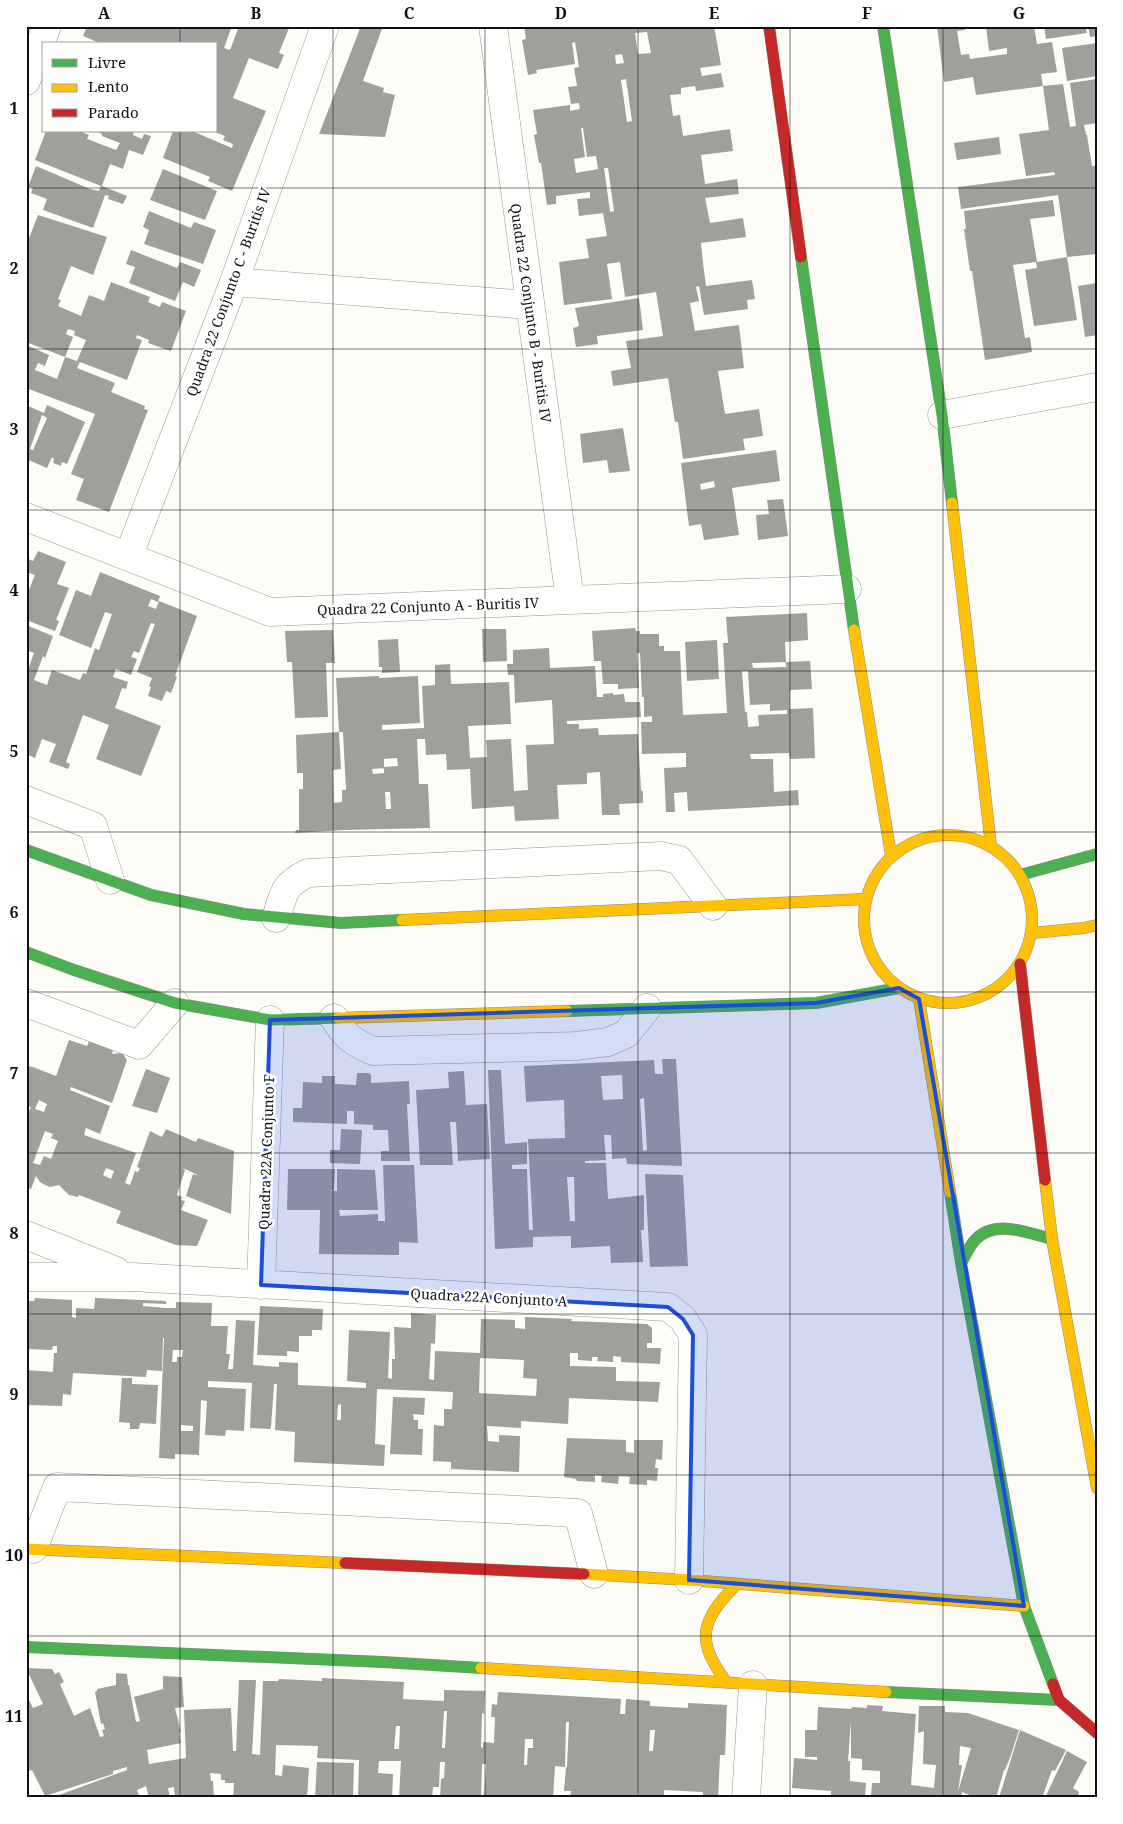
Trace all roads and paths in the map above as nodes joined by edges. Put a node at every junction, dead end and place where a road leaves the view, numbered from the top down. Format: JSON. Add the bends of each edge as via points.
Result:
{"nodes":[{"id":1,"x":47,"y":26,"type":"edge"},
{"id":2,"x":325,"y":26,"type":"edge"},
{"id":3,"x":493,"y":26,"type":"edge"},
{"id":4,"x":769,"y":26,"type":"edge"},
{"id":5,"x":884,"y":26,"type":"edge"},
{"id":6,"x":26,"y":81,"type":"edge"},
{"id":7,"x":234,"y":282,"type":"junction"},
{"id":8,"x":529,"y":305,"type":"junction"},
{"id":9,"x":1097,"y":387,"type":"edge"},
{"id":10,"x":942,"y":414,"type":"junction"},
{"id":11,"x":26,"y":517,"type":"edge"},
{"id":12,"x":128,"y":557,"type":"junction"},
{"id":13,"x":847,"y":589,"type":"junction"},
{"id":14,"x":570,"y":600,"type":"junction"},
{"id":15,"x":26,"y":800,"type":"edge"},
{"id":16,"x":991,"y":846,"type":"junction"},
{"id":17,"x":26,"y":850,"type":"edge"},
{"id":18,"x":1097,"y":854,"type":"edge"},
{"id":19,"x":891,"y":855,"type":"junction"},
{"id":20,"x":1020,"y":875,"type":"junction"},
{"id":21,"x":110,"y":880,"type":"junction"},
{"id":22,"x":865,"y":899,"type":"junction"},
{"id":23,"x":713,"y":906,"type":"junction"},
{"id":24,"x":276,"y":918,"type":"junction"},
{"id":25,"x":1097,"y":925,"type":"edge"},
{"id":26,"x":1032,"y":933,"type":"junction"},
{"id":27,"x":26,"y":952,"type":"edge"},
{"id":28,"x":1020,"y":964,"type":"junction"},
{"id":29,"x":899,"y":988,"type":"junction"},
{"id":30,"x":918,"y":998,"type":"junction"},
{"id":31,"x":26,"y":1003,"type":"edge"},
{"id":32,"x":175,"y":1003,"type":"junction"},
{"id":33,"x":646,"y":1008,"type":"joint"},
{"id":34,"x":334,"y":1018,"type":"joint"},
{"id":35,"x":270,"y":1020,"type":"junction"},
{"id":36,"x":26,"y":1235,"type":"edge"},
{"id":37,"x":1052,"y":1239,"type":"junction"},
{"id":38,"x":961,"y":1263,"type":"junction"},
{"id":39,"x":26,"y":1277,"type":"edge"},
{"id":40,"x":132,"y":1277,"type":"junction"},
{"id":41,"x":261,"y":1285,"type":"junction"},
{"id":42,"x":1097,"y":1488,"type":"edge"},
{"id":43,"x":30,"y":1549,"type":"edge"},
{"id":44,"x":594,"y":1574,"type":"junction"},
{"id":45,"x":689,"y":1580,"type":"junction"},
{"id":46,"x":737,"y":1584,"type":"junction"},
{"id":47,"x":1024,"y":1606,"type":"junction"},
{"id":48,"x":26,"y":1647,"type":"edge"},
{"id":49,"x":740,"y":1684,"type":"junction"},
{"id":50,"x":1059,"y":1700,"type":"junction"},
{"id":51,"x":1097,"y":1733,"type":"edge"},
{"id":52,"x":746,"y":1798,"type":"edge"}],
"edges":[{"from":1,"to":6,"type":"street"},
{"from":2,"to":7,"type":"street","name":"Quadra 22 Conjunto C - Buritis IV"},
{"from":3,"to":8,"type":"street","name":"Quadra 22 Conjunto B - Buritis IV"},
{"from":4,"to":13,"type":"street"},
{"from":5,"to":10,"type":"street"},
{"from":7,"to":8,"type":"street"},
{"from":7,"to":12,"type":"street","name":"Quadra 22 Conjunto C - Buritis IV"},
{"from":8,"to":14,"type":"street","name":"Quadra 22 Conjunto B - Buritis IV"},
{"from":9,"to":10,"type":"street"},
{"from":10,"to":16,"type":"street"},
{"from":11,"to":12,"type":"street","name":"Quadra 22 Conjunto A - Buritis IV"},
{"from":12,"to":14,"type":"street","name":"Quadra 22 Conjunto A - Buritis IV","via":[[270,612]]},
{"from":13,"to":14,"type":"street","name":"Quadra 22 Conjunto A - Buritis IV"},
{"from":13,"to":19,"type":"street"},
{"from":15,"to":21,"type":"street","via":[[93,826]]},
{"from":16,"to":19,"type":"street","via":[[966,837],[940,835],[914,842]]},
{"from":16,"to":20,"type":"street"},
{"from":17,"to":21,"type":"street"},
{"from":18,"to":20,"type":"street"},
{"from":19,"to":22,"type":"street","via":[[875,875]]},
{"from":20,"to":26,"type":"street","via":[[1029,893]]},
{"from":21,"to":24,"type":"street","via":[[151,894]]},
{"from":22,"to":23,"type":"street"},
{"from":22,"to":29,"type":"street","via":[[862,924],[868,948],[880,970]]},
{"from":23,"to":24,"type":"street","via":[[342,923]]},
{"from":23,"to":24,"type":"street","via":[[679,860],[661,856],[308,873],[294,880],[285,890]]},
{"from":25,"to":26,"type":"street"},
{"from":26,"to":28,"type":"street"},
{"from":27,"to":32,"type":"street"},
{"from":28,"to":30,"type":"street","via":[[1001,986],[976,1000],[947,1004]]},
{"from":28,"to":37,"type":"street"},
{"from":29,"to":30,"type":"street"},
{"from":29,"to":33,"type":"street","via":[[816,1003]]},
{"from":30,"to":38,"type":"street"},
{"from":31,"to":32,"type":"street","via":[[139,1045]]},
{"from":32,"to":35,"type":"street"},
{"from":33,"to":34,"type":"street","via":[[626,1034],[608,1042],[576,1046],[373,1051],[342,1033]]},
{"from":34,"to":35,"type":"street"},
{"from":35,"to":41,"type":"street","name":"Quadra 22A Conjunto F"},
{"from":36,"to":40,"type":"street"},
{"from":37,"to":38,"type":"street","via":[[1012,1228],[992,1230],[976,1239]]},
{"from":37,"to":42,"type":"street"},
{"from":38,"to":47,"type":"street"},
{"from":39,"to":40,"type":"street","name":"Quadra 22A Conjunto A"},
{"from":40,"to":41,"type":"street","name":"Quadra 22A Conjunto A"},
{"from":41,"to":45,"type":"street","name":"Quadra 22A Conjunto A","via":[[668,1307],[683,1319],[693,1335]]},
{"from":43,"to":44,"type":"street"},
{"from":43,"to":44,"type":"street","via":[[57,1487],[578,1513]]},
{"from":44,"to":45,"type":"street"},
{"from":45,"to":46,"type":"street"},
{"from":46,"to":47,"type":"street"},
{"from":46,"to":49,"type":"street","via":[[711,1613],[705,1642],[711,1661]]},
{"from":47,"to":50,"type":"street"},
{"from":48,"to":49,"type":"street","via":[[393,1662]]},
{"from":49,"to":50,"type":"street"},
{"from":49,"to":52,"type":"street"},
{"from":50,"to":51,"type":"street"}]}
